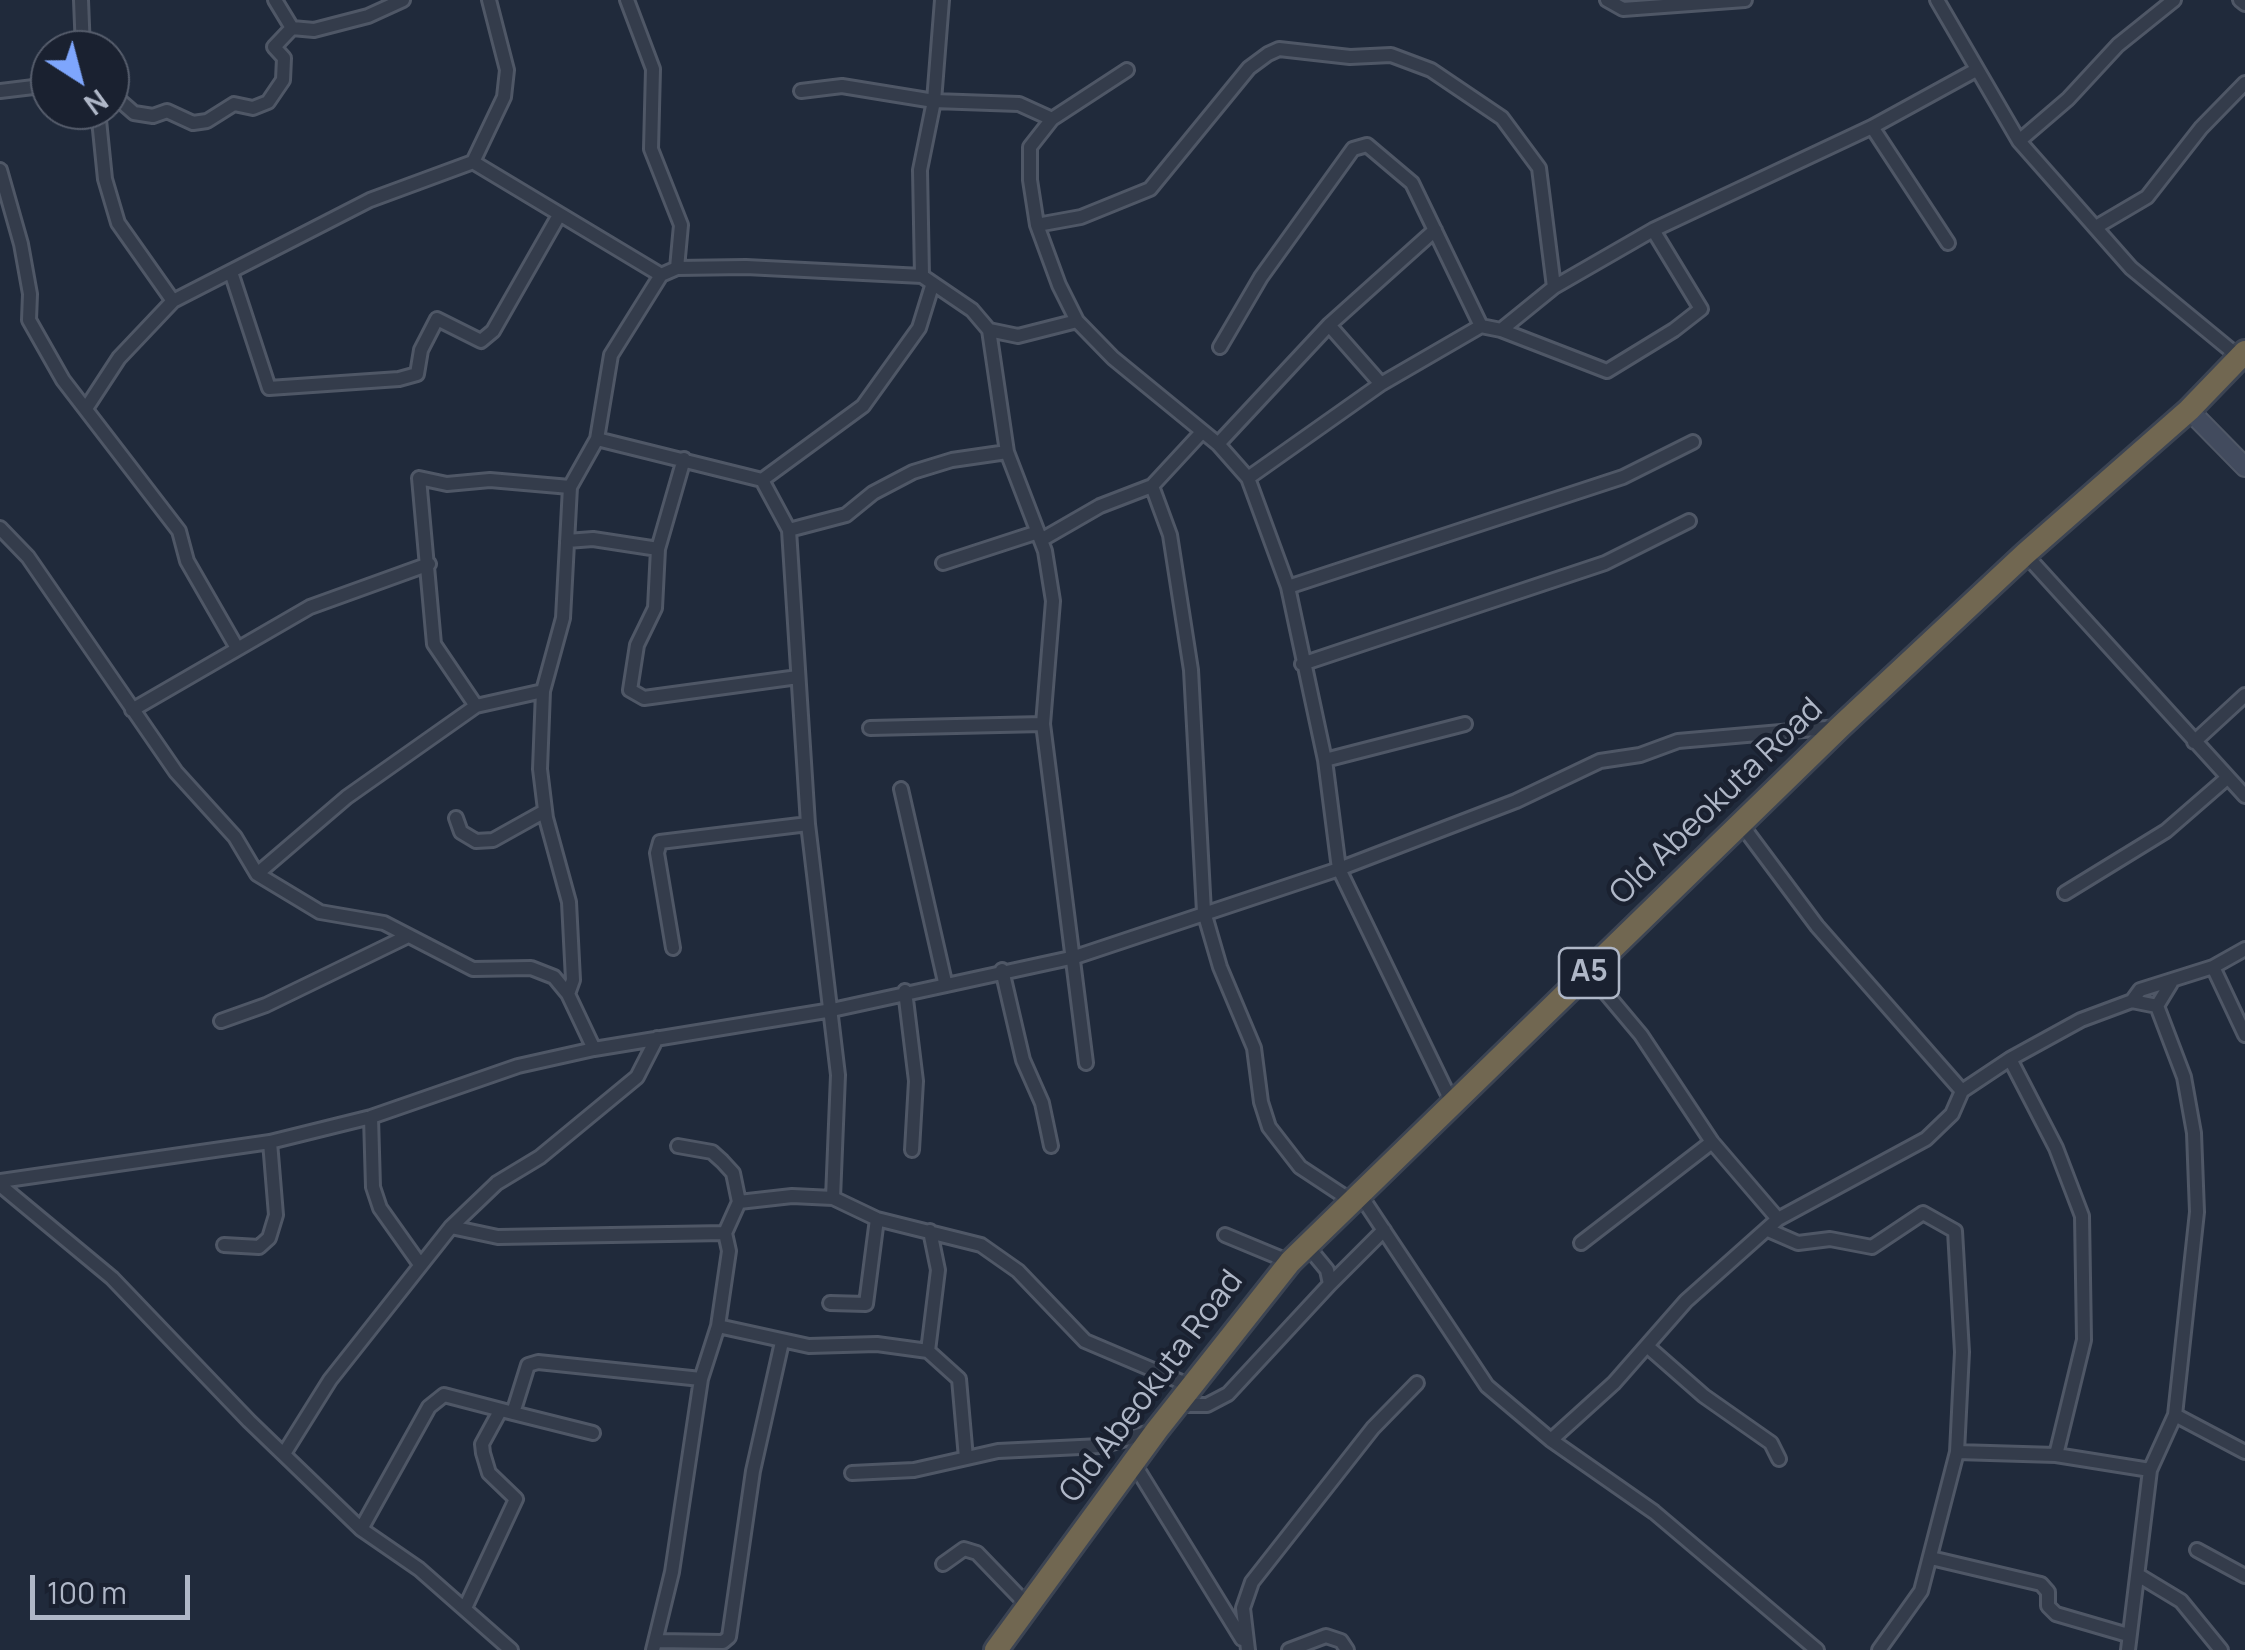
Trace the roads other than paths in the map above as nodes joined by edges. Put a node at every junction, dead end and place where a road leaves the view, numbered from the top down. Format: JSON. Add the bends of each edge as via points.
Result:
{"nodes":[{"id":1,"x":81,"y":0,"type":"edge"},
{"id":2,"x":275,"y":0,"type":"edge"},
{"id":3,"x":403,"y":0,"type":"edge"},
{"id":4,"x":488,"y":0,"type":"edge"},
{"id":5,"x":627,"y":0,"type":"edge"},
{"id":6,"x":942,"y":0,"type":"edge"},
{"id":7,"x":1606,"y":0,"type":"edge"},
{"id":8,"x":1745,"y":0,"type":"edge"},
{"id":9,"x":1937,"y":0,"type":"edge"},
{"id":10,"x":2174,"y":0,"type":"edge"},
{"id":11,"x":292,"y":28,"type":"junction"},
{"id":12,"x":82,"y":30,"type":"edge"},
{"id":13,"x":1127,"y":70,"type":"dead end"},
{"id":14,"x":1976,"y":70,"type":"junction"},
{"id":15,"x":2245,"y":83,"type":"edge"},
{"id":16,"x":30,"y":87,"type":"edge"},
{"id":17,"x":0,"y":91,"type":"edge"},
{"id":18,"x":801,"y":91,"type":"dead end"},
{"id":19,"x":934,"y":100,"type":"junction"},
{"id":20,"x":130,"y":110,"type":"edge"},
{"id":21,"x":1052,"y":119,"type":"junction"},
{"id":22,"x":1872,"y":127,"type":"junction"},
{"id":23,"x":100,"y":130,"type":"edge"},
{"id":24,"x":2019,"y":141,"type":"junction"},
{"id":25,"x":474,"y":162,"type":"junction"},
{"id":26,"x":0,"y":170,"type":"edge"},
{"id":27,"x":558,"y":216,"type":"junction"},
{"id":28,"x":1037,"y":225,"type":"junction"},
{"id":29,"x":2096,"y":227,"type":"junction"},
{"id":30,"x":1435,"y":230,"type":"junction"},
{"id":31,"x":1653,"y":230,"type":"junction"},
{"id":32,"x":1948,"y":243,"type":"dead end"},
{"id":33,"x":678,"y":268,"type":"junction"},
{"id":34,"x":232,"y":272,"type":"junction"},
{"id":35,"x":661,"y":275,"type":"junction"},
{"id":36,"x":927,"y":281,"type":"junction"},
{"id":37,"x":1554,"y":287,"type":"junction"},
{"id":38,"x":173,"y":301,"type":"junction"},
{"id":39,"x":1077,"y":321,"type":"junction"},
{"id":40,"x":1329,"y":325,"type":"junction"},
{"id":41,"x":1482,"y":326,"type":"junction"},
{"id":42,"x":988,"y":330,"type":"junction"},
{"id":43,"x":1501,"y":330,"type":"junction"},
{"id":44,"x":1220,"y":347,"type":"dead end"},
{"id":45,"x":2242,"y":354,"type":"edge"},
{"id":46,"x":1381,"y":384,"type":"junction"},
{"id":47,"x":87,"y":407,"type":"junction"},
{"id":48,"x":2189,"y":410,"type":"junction"},
{"id":49,"x":1202,"y":432,"type":"junction"},
{"id":50,"x":598,"y":439,"type":"junction"},
{"id":51,"x":1694,"y":442,"type":"dead end"},
{"id":52,"x":1218,"y":444,"type":"junction"},
{"id":53,"x":1007,"y":452,"type":"junction"},
{"id":54,"x":684,"y":459,"type":"junction"},
{"id":55,"x":2245,"y":467,"type":"edge"},
{"id":56,"x":1248,"y":478,"type":"junction"},
{"id":57,"x":762,"y":480,"type":"junction"},
{"id":58,"x":1152,"y":486,"type":"junction"},
{"id":59,"x":570,"y":487,"type":"junction"},
{"id":60,"x":1688,"y":521,"type":"dead end"},
{"id":61,"x":0,"y":528,"type":"edge"},
{"id":62,"x":789,"y":530,"type":"junction"},
{"id":63,"x":1038,"y":537,"type":"junction"},
{"id":64,"x":566,"y":541,"type":"junction"},
{"id":65,"x":658,"y":550,"type":"junction"},
{"id":66,"x":2025,"y":554,"type":"junction"},
{"id":67,"x":943,"y":563,"type":"dead end"},
{"id":68,"x":429,"y":564,"type":"junction"},
{"id":69,"x":1288,"y":587,"type":"junction"},
{"id":70,"x":237,"y":648,"type":"junction"},
{"id":71,"x":1302,"y":664,"type":"junction"},
{"id":72,"x":798,"y":677,"type":"junction"},
{"id":73,"x":543,"y":691,"type":"junction"},
{"id":74,"x":2245,"y":696,"type":"edge"},
{"id":75,"x":476,"y":706,"type":"junction"},
{"id":76,"x":132,"y":710,"type":"junction"},
{"id":77,"x":1043,"y":724,"type":"junction"},
{"id":78,"x":1466,"y":724,"type":"dead end"},
{"id":79,"x":1840,"y":727,"type":"junction"},
{"id":80,"x":870,"y":728,"type":"dead end"},
{"id":81,"x":2194,"y":742,"type":"junction"},
{"id":82,"x":1324,"y":760,"type":"junction"},
{"id":83,"x":2227,"y":778,"type":"junction"},
{"id":84,"x":901,"y":789,"type":"dead end"},
{"id":85,"x":2245,"y":796,"type":"edge"},
{"id":86,"x":545,"y":812,"type":"junction"},
{"id":87,"x":456,"y":818,"type":"dead end"},
{"id":88,"x":808,"y":824,"type":"junction"},
{"id":89,"x":1741,"y":824,"type":"junction"},
{"id":90,"x":1339,"y":869,"type":"junction"},
{"id":91,"x":258,"y":874,"type":"junction"},
{"id":92,"x":2065,"y":892,"type":"dead end"},
{"id":93,"x":1204,"y":912,"type":"junction"},
{"id":94,"x":408,"y":936,"type":"junction"},
{"id":95,"x":673,"y":948,"type":"dead end"},
{"id":96,"x":2245,"y":949,"type":"edge"},
{"id":97,"x":1074,"y":956,"type":"junction"},
{"id":98,"x":2213,"y":968,"type":"junction"},
{"id":99,"x":1002,"y":970,"type":"junction"},
{"id":100,"x":1589,"y":973,"type":"junction"},
{"id":101,"x":945,"y":982,"type":"junction"},
{"id":102,"x":2171,"y":983,"type":"junction"},
{"id":103,"x":905,"y":991,"type":"junction"},
{"id":104,"x":568,"y":994,"type":"junction"},
{"id":105,"x":2132,"y":1002,"type":"junction"},
{"id":106,"x":2157,"y":1006,"type":"junction"},
{"id":107,"x":832,"y":1010,"type":"junction"},
{"id":108,"x":221,"y":1022,"type":"dead end"},
{"id":109,"x":2245,"y":1034,"type":"edge"},
{"id":110,"x":657,"y":1038,"type":"junction"},
{"id":111,"x":594,"y":1049,"type":"junction"},
{"id":112,"x":2010,"y":1059,"type":"junction"},
{"id":113,"x":1086,"y":1062,"type":"dead end"},
{"id":114,"x":1962,"y":1091,"type":"junction"},
{"id":115,"x":1453,"y":1105,"type":"junction"},
{"id":116,"x":371,"y":1117,"type":"junction"},
{"id":117,"x":270,"y":1142,"type":"junction"},
{"id":118,"x":1712,"y":1142,"type":"junction"},
{"id":119,"x":678,"y":1146,"type":"dead end"},
{"id":120,"x":1051,"y":1146,"type":"dead end"},
{"id":121,"x":912,"y":1150,"type":"dead end"},
{"id":122,"x":0,"y":1183,"type":"edge"},
{"id":123,"x":833,"y":1198,"type":"junction"},
{"id":124,"x":1359,"y":1200,"type":"junction"},
{"id":125,"x":738,"y":1202,"type":"junction"},
{"id":126,"x":876,"y":1218,"type":"junction"},
{"id":127,"x":1778,"y":1219,"type":"junction"},
{"id":128,"x":451,"y":1228,"type":"junction"},
{"id":129,"x":1384,"y":1230,"type":"junction"},
{"id":130,"x":1768,"y":1230,"type":"junction"},
{"id":131,"x":930,"y":1231,"type":"junction"},
{"id":132,"x":725,"y":1233,"type":"junction"},
{"id":133,"x":1225,"y":1234,"type":"dead end"},
{"id":134,"x":1581,"y":1243,"type":"dead end"},
{"id":135,"x":224,"y":1246,"type":"dead end"},
{"id":136,"x":1299,"y":1254,"type":"junction"},
{"id":137,"x":419,"y":1263,"type":"junction"},
{"id":138,"x":1330,"y":1284,"type":"junction"},
{"id":139,"x":830,"y":1303,"type":"dead end"},
{"id":140,"x":718,"y":1326,"type":"junction"},
{"id":141,"x":782,"y":1342,"type":"junction"},
{"id":142,"x":1647,"y":1346,"type":"junction"},
{"id":143,"x":928,"y":1351,"type":"junction"},
{"id":144,"x":701,"y":1379,"type":"junction"},
{"id":145,"x":1417,"y":1382,"type":"dead end"},
{"id":146,"x":1184,"y":1396,"type":"junction"},
{"id":147,"x":507,"y":1412,"type":"junction"},
{"id":148,"x":2175,"y":1415,"type":"junction"},
{"id":149,"x":1156,"y":1430,"type":"junction"},
{"id":150,"x":593,"y":1433,"type":"dead end"},
{"id":151,"x":1550,"y":1440,"type":"junction"},
{"id":152,"x":285,"y":1452,"type":"junction"},
{"id":153,"x":1956,"y":1452,"type":"junction"},
{"id":154,"x":2245,"y":1452,"type":"edge"},
{"id":155,"x":2056,"y":1454,"type":"junction"},
{"id":156,"x":966,"y":1458,"type":"junction"},
{"id":157,"x":1779,"y":1459,"type":"dead end"},
{"id":158,"x":1134,"y":1462,"type":"junction"},
{"id":159,"x":2150,"y":1470,"type":"junction"},
{"id":160,"x":852,"y":1473,"type":"dead end"},
{"id":161,"x":361,"y":1529,"type":"junction"},
{"id":162,"x":2197,"y":1550,"type":"dead end"},
{"id":163,"x":1931,"y":1558,"type":"junction"},
{"id":164,"x":943,"y":1564,"type":"dead end"},
{"id":165,"x":2138,"y":1575,"type":"junction"},
{"id":166,"x":2245,"y":1576,"type":"edge"},
{"id":167,"x":1028,"y":1606,"type":"junction"},
{"id":168,"x":465,"y":1608,"type":"junction"},
{"id":169,"x":2128,"y":1635,"type":"junction"},
{"id":170,"x":656,"y":1646,"type":"edge"},
{"id":171,"x":1246,"y":1646,"type":"edge"},
{"id":172,"x":510,"y":1650,"type":"edge"},
{"id":173,"x":996,"y":1650,"type":"edge"},
{"id":174,"x":1289,"y":1650,"type":"edge"},
{"id":175,"x":1347,"y":1650,"type":"edge"},
{"id":176,"x":1817,"y":1650,"type":"edge"},
{"id":177,"x":1879,"y":1650,"type":"edge"},
{"id":178,"x":2128,"y":1650,"type":"edge"},
{"id":179,"x":2221,"y":1650,"type":"edge"}],
"edges":[{"from":1,"to":12,"type":"street"},
{"from":2,"to":11,"type":"street"},
{"from":3,"to":11,"type":"street","via":[[314,30]]},
{"from":4,"to":25,"type":"street","via":[[507,70],[504,97]]},
{"from":5,"to":33,"type":"street","via":[[653,69],[651,150],[681,225]]},
{"from":6,"to":19,"type":"street"},
{"from":7,"to":8,"type":"street","via":[[1623,9]]},
{"from":9,"to":14,"type":"street"},
{"from":10,"to":24,"type":"street","via":[[2118,44]]},
{"from":11,"to":20,"type":"street","via":[[274,48],[284,58],[283,80],[268,102],[253,108],[234,104],[207,122]]},
{"from":13,"to":21,"type":"street"},
{"from":14,"to":22,"type":"street"},
{"from":14,"to":24,"type":"street"},
{"from":15,"to":29,"type":"street","via":[[2147,198]]},
{"from":16,"to":17,"type":"street"},
{"from":18,"to":19,"type":"street","via":[[842,86]]},
{"from":19,"to":21,"type":"street","via":[[1019,104]]},
{"from":19,"to":36,"type":"street","via":[[920,170]]},
{"from":21,"to":28,"type":"street","via":[[1030,147]]},
{"from":22,"to":31,"type":"street"},
{"from":22,"to":32,"type":"street"},
{"from":23,"to":38,"type":"street","via":[[118,222]]},
{"from":24,"to":29,"type":"street"},
{"from":25,"to":27,"type":"street"},
{"from":25,"to":34,"type":"street","via":[[370,200]]},
{"from":26,"to":47,"type":"street","via":[[21,244],[29,320]]},
{"from":27,"to":34,"type":"street","via":[[493,330],[482,341],[437,319],[417,374],[399,380],[269,388]]},
{"from":27,"to":35,"type":"street"},
{"from":28,"to":37,"type":"street","via":[[1150,189],[1249,68],[1268,54],[1279,49],[1391,55],[1431,70],[1502,118],[1539,168]]},
{"from":28,"to":39,"type":"street"},
{"from":29,"to":45,"type":"street","via":[[2131,268]]},
{"from":30,"to":40,"type":"street"},
{"from":30,"to":41,"type":"street"},
{"from":30,"to":44,"type":"street","via":[[1403,175],[1366,146],[1353,149]]},
{"from":31,"to":37,"type":"street"},
{"from":31,"to":43,"type":"street","via":[[1701,309],[1674,330],[1607,371]]},
{"from":33,"to":35,"type":"street"},
{"from":33,"to":36,"type":"street"},
{"from":34,"to":38,"type":"street"},
{"from":35,"to":50,"type":"street","via":[[611,356]]},
{"from":36,"to":42,"type":"street","via":[[972,310]]},
{"from":36,"to":57,"type":"street","via":[[919,328],[862,406]]},
{"from":37,"to":43,"type":"street"},
{"from":38,"to":47,"type":"street","via":[[119,358]]},
{"from":39,"to":42,"type":"street","via":[[1018,336]]},
{"from":39,"to":49,"type":"street"},
{"from":40,"to":46,"type":"street"},
{"from":40,"to":52,"type":"street"},
{"from":41,"to":43,"type":"street"},
{"from":41,"to":46,"type":"street"},
{"from":42,"to":53,"type":"street"},
{"from":45,"to":48,"type":"highway","name":"Old Abeokuta Road","number":"A5"},
{"from":46,"to":56,"type":"street"},
{"from":47,"to":70,"type":"street","via":[[179,531],[188,562]]},
{"from":48,"to":55,"type":"street"},
{"from":48,"to":66,"type":"highway","name":"Old Abeokuta Road","number":"A5"},
{"from":49,"to":52,"type":"street"},
{"from":49,"to":58,"type":"street"},
{"from":50,"to":54,"type":"street"},
{"from":50,"to":59,"type":"street"},
{"from":51,"to":69,"type":"street","via":[[1623,477]]},
{"from":52,"to":56,"type":"street"},
{"from":53,"to":62,"type":"street","via":[[913,472],[846,515]]},
{"from":53,"to":63,"type":"street"},
{"from":54,"to":57,"type":"street"},
{"from":54,"to":65,"type":"street"},
{"from":56,"to":69,"type":"street"},
{"from":57,"to":62,"type":"street"},
{"from":58,"to":63,"type":"street"},
{"from":58,"to":93,"type":"street","via":[[1170,535],[1191,670]]},
{"from":59,"to":64,"type":"street"},
{"from":59,"to":68,"type":"street","via":[[419,478]]},
{"from":60,"to":71,"type":"street","via":[[1605,563]]},
{"from":61,"to":76,"type":"street","via":[[57,596]]},
{"from":62,"to":72,"type":"street"},
{"from":63,"to":67,"type":"street"},
{"from":63,"to":77,"type":"street","via":[[1053,601]]},
{"from":64,"to":65,"type":"street"},
{"from":64,"to":73,"type":"street","via":[[563,618]]},
{"from":65,"to":72,"type":"street","via":[[654,608],[638,645],[634,696]]},
{"from":66,"to":79,"type":"highway","name":"Old Abeokuta Road","number":"A5"},
{"from":66,"to":81,"type":"street"},
{"from":68,"to":70,"type":"street","via":[[310,608]]},
{"from":68,"to":75,"type":"street","via":[[434,644]]},
{"from":69,"to":71,"type":"street"},
{"from":70,"to":76,"type":"street"},
{"from":71,"to":82,"type":"street"},
{"from":72,"to":88,"type":"street"},
{"from":73,"to":75,"type":"street"},
{"from":73,"to":86,"type":"street"},
{"from":74,"to":81,"type":"street"},
{"from":75,"to":91,"type":"street","via":[[347,797]]},
{"from":76,"to":91,"type":"street"},
{"from":77,"to":80,"type":"street"},
{"from":77,"to":97,"type":"street"},
{"from":78,"to":82,"type":"street"},
{"from":79,"to":89,"type":"highway","name":"Old Abeokuta Road","number":"A5"},
{"from":79,"to":90,"type":"street","via":[[1678,741],[1600,761]]},
{"from":81,"to":83,"type":"street"},
{"from":82,"to":90,"type":"street"},
{"from":83,"to":85,"type":"street"},
{"from":83,"to":92,"type":"street","via":[[2166,831]]},
{"from":84,"to":101,"type":"street"},
{"from":86,"to":87,"type":"street","via":[[493,840],[460,832]]},
{"from":86,"to":104,"type":"street","via":[[569,902]]},
{"from":88,"to":95,"type":"street","via":[[660,842],[656,853]]},
{"from":88,"to":107,"type":"street"},
{"from":89,"to":100,"type":"highway","name":"Old Abeokuta Road","number":"A5"},
{"from":89,"to":114,"type":"street","via":[[1817,926]]},
{"from":90,"to":93,"type":"street"},
{"from":90,"to":115,"type":"street"},
{"from":91,"to":94,"type":"street","via":[[320,912],[384,924]]},
{"from":93,"to":97,"type":"street"},
{"from":93,"to":124,"type":"street","via":[[1254,1048],[1269,1127],[1300,1168]]},
{"from":94,"to":104,"type":"street","via":[[473,969],[532,968],[554,977]]},
{"from":94,"to":108,"type":"street"},
{"from":96,"to":98,"type":"street"},
{"from":97,"to":99,"type":"street"},
{"from":97,"to":113,"type":"street"},
{"from":98,"to":102,"type":"street"},
{"from":98,"to":109,"type":"street"},
{"from":99,"to":101,"type":"street"},
{"from":99,"to":120,"type":"street"},
{"from":100,"to":115,"type":"highway","name":"Old Abeokuta Road","number":"A5"},
{"from":100,"to":118,"type":"street"},
{"from":101,"to":103,"type":"street"},
{"from":102,"to":105,"type":"street","via":[[2140,990]]},
{"from":102,"to":106,"type":"street"},
{"from":103,"to":107,"type":"street"},
{"from":103,"to":121,"type":"street","via":[[916,1081]]},
{"from":104,"to":111,"type":"street"},
{"from":105,"to":106,"type":"street"},
{"from":105,"to":112,"type":"street","via":[[2081,1020]]},
{"from":106,"to":148,"type":"street","via":[[2184,1077],[2194,1133],[2196,1212]]},
{"from":107,"to":110,"type":"street"},
{"from":107,"to":123,"type":"street","via":[[838,1075]]},
{"from":110,"to":111,"type":"street"},
{"from":110,"to":128,"type":"street","via":[[638,1078],[497,1183]]},
{"from":111,"to":116,"type":"street","via":[[518,1066]]},
{"from":112,"to":114,"type":"street"},
{"from":112,"to":155,"type":"street","via":[[2082,1216],[2084,1340]]},
{"from":114,"to":127,"type":"street","via":[[1952,1114],[1926,1139]]},
{"from":115,"to":124,"type":"highway","name":"Old Abeokuta Road","number":"A5"},
{"from":116,"to":117,"type":"street"},
{"from":116,"to":137,"type":"street","via":[[380,1208]]},
{"from":117,"to":122,"type":"street"},
{"from":117,"to":135,"type":"street","via":[[276,1215],[269,1238],[260,1247]]},
{"from":118,"to":127,"type":"street"},
{"from":118,"to":134,"type":"street"},
{"from":119,"to":125,"type":"street","via":[[722,1160],[733,1173]]},
{"from":122,"to":152,"type":"street","via":[[112,1278]]},
{"from":123,"to":125,"type":"street"},
{"from":123,"to":126,"type":"street"},
{"from":124,"to":129,"type":"street"},
{"from":124,"to":136,"type":"highway","name":"Old Abeokuta Road","number":"A5"},
{"from":125,"to":132,"type":"street"},
{"from":126,"to":131,"type":"street"},
{"from":126,"to":139,"type":"street","via":[[866,1304]]},
{"from":127,"to":130,"type":"street"},
{"from":128,"to":132,"type":"street","via":[[498,1237]]},
{"from":128,"to":137,"type":"street"},
{"from":129,"to":138,"type":"street"},
{"from":129,"to":151,"type":"street","via":[[1487,1386]]},
{"from":130,"to":142,"type":"street","via":[[1686,1300]]},
{"from":130,"to":153,"type":"street","via":[[1798,1243],[1830,1239],[1872,1247],[1923,1212],[1955,1230],[1962,1352]]},
{"from":131,"to":143,"type":"street","via":[[938,1270]]},
{"from":131,"to":146,"type":"street","via":[[981,1245],[1018,1271],[1086,1341]]},
{"from":132,"to":140,"type":"street","via":[[729,1252]]},
{"from":133,"to":136,"type":"street"},
{"from":136,"to":138,"type":"street","via":[[1327,1270]]},
{"from":136,"to":146,"type":"highway","name":"Old Abeokuta Road","number":"A5"},
{"from":137,"to":152,"type":"street"},
{"from":138,"to":146,"type":"street","via":[[1228,1394],[1207,1406]]},
{"from":140,"to":141,"type":"street"},
{"from":140,"to":144,"type":"street"},
{"from":141,"to":143,"type":"street"},
{"from":141,"to":170,"type":"street","via":[[753,1471],[729,1637]]},
{"from":142,"to":151,"type":"street"},
{"from":142,"to":157,"type":"street","via":[[1771,1443]]},
{"from":143,"to":156,"type":"street","via":[[959,1378]]},
{"from":144,"to":147,"type":"street","via":[[538,1362],[528,1365]]},
{"from":144,"to":170,"type":"street"},
{"from":145,"to":171,"type":"street","via":[[1252,1582],[1242,1608]]},
{"from":146,"to":149,"type":"highway","name":"Old Abeokuta Road","number":"A5"},
{"from":147,"to":150,"type":"street"},
{"from":147,"to":161,"type":"street","via":[[444,1395],[435,1400]]},
{"from":147,"to":168,"type":"street","via":[[482,1444],[490,1473],[516,1499]]},
{"from":148,"to":154,"type":"street"},
{"from":148,"to":159,"type":"street"},
{"from":149,"to":156,"type":"street","via":[[1101,1446]]},
{"from":149,"to":158,"type":"highway","name":"Old Abeokuta Road","number":"A5"},
{"from":151,"to":176,"type":"street","via":[[1654,1512]]},
{"from":152,"to":161,"type":"street"},
{"from":153,"to":155,"type":"street"},
{"from":153,"to":163,"type":"street"},
{"from":155,"to":159,"type":"street"},
{"from":156,"to":160,"type":"street","via":[[914,1470]]},
{"from":158,"to":167,"type":"highway","name":"Old Abeokuta Road","number":"A5"},
{"from":158,"to":171,"type":"street"},
{"from":159,"to":165,"type":"street"},
{"from":161,"to":168,"type":"street"},
{"from":162,"to":166,"type":"street"},
{"from":163,"to":169,"type":"street","via":[[2041,1584],[2056,1614]]},
{"from":163,"to":177,"type":"street","via":[[1921,1591]]},
{"from":164,"to":167,"type":"street","via":[[964,1549],[977,1553]]},
{"from":165,"to":169,"type":"street"},
{"from":165,"to":179,"type":"street","via":[[2181,1601]]},
{"from":167,"to":173,"type":"highway","name":"Old Abeokuta Road","number":"A5"},
{"from":168,"to":172,"type":"street"},
{"from":169,"to":178,"type":"street"},
{"from":174,"to":175,"type":"street","via":[[1326,1636]]}]}
